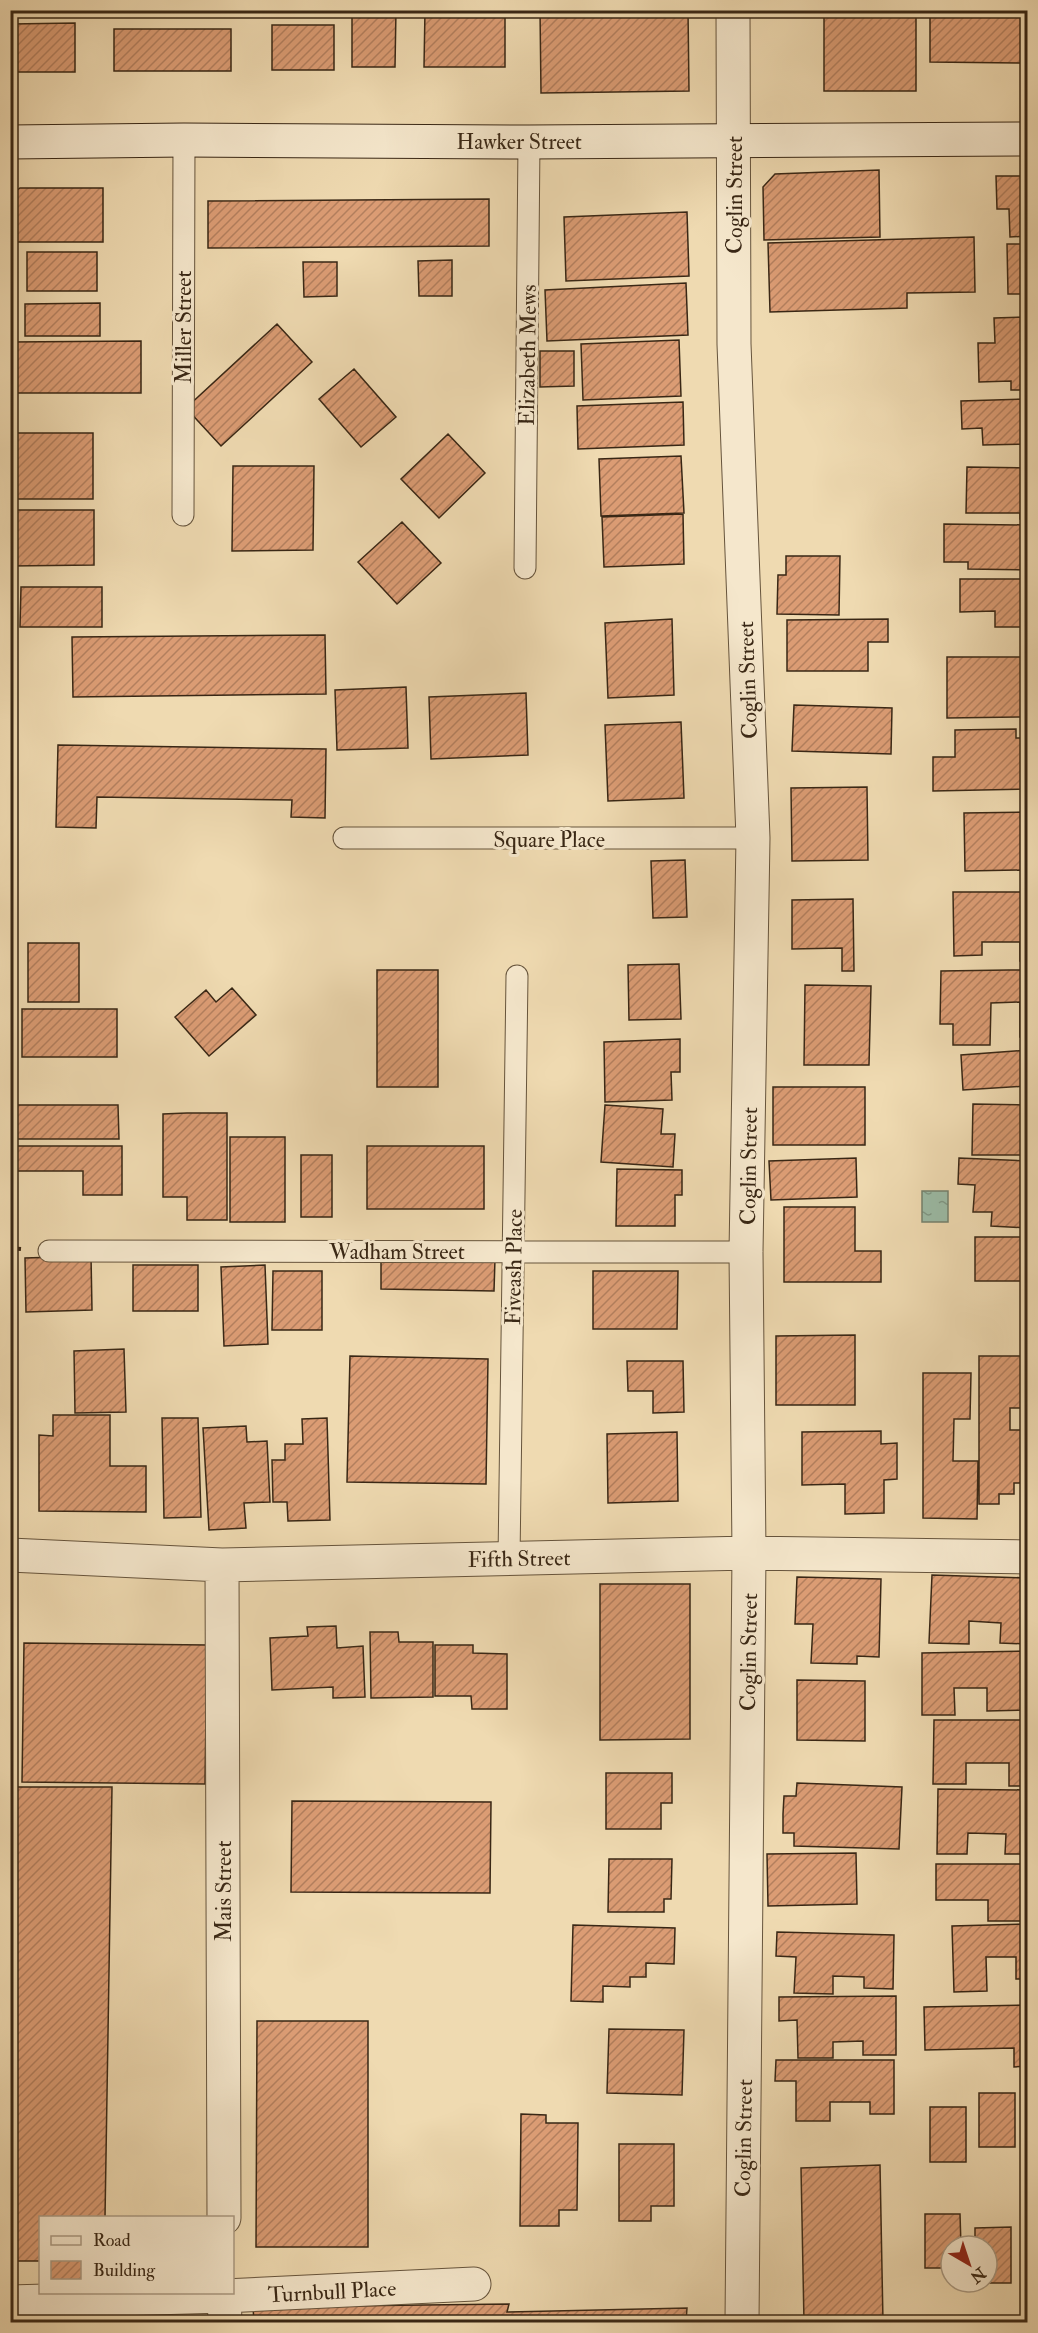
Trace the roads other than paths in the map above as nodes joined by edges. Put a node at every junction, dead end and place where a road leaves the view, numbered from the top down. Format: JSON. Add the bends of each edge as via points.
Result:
{"nodes":[{"id":1,"x":733,"y":10,"type":"edge"},
{"id":2,"x":1028,"y":139,"type":"edge"},
{"id":3,"x":184,"y":140,"type":"junction"},
{"id":4,"x":734,"y":140,"type":"junction"},
{"id":5,"x":10,"y":142,"type":"edge"},
{"id":6,"x":529,"y":142,"type":"junction"},
{"id":7,"x":183,"y":515,"type":"dead end"},
{"id":8,"x":525,"y":568,"type":"dead end"},
{"id":9,"x":344,"y":838,"type":"dead end"},
{"id":10,"x":753,"y":838,"type":"junction"},
{"id":11,"x":517,"y":976,"type":"dead end"},
{"id":12,"x":49,"y":1251,"type":"dead end"},
{"id":13,"x":513,"y":1251,"type":"junction"},
{"id":14,"x":746,"y":1252,"type":"junction"},
{"id":15,"x":749,"y":1553,"type":"junction"},
{"id":16,"x":10,"y":1555,"type":"edge"},
{"id":17,"x":1028,"y":1557,"type":"edge"},
{"id":18,"x":509,"y":1559,"type":"junction"},
{"id":19,"x":222,"y":1565,"type":"junction"},
{"id":20,"x":224,"y":2216,"type":"edge"},
{"id":21,"x":474,"y":2284,"type":"dead end"},
{"id":22,"x":10,"y":2302,"type":"edge"},
{"id":23,"x":224,"y":2304,"type":"edge"},
{"id":24,"x":742,"y":2322,"type":"edge"}],
"edges":[{"from":1,"to":4,"type":"street","name":"Coglin Street"},
{"from":2,"to":4,"type":"street","name":"Hawker Street"},
{"from":3,"to":5,"type":"street","name":"Hawker Street"},
{"from":3,"to":6,"type":"street","name":"Hawker Street"},
{"from":3,"to":7,"type":"lane","name":"Miller Street"},
{"from":4,"to":6,"type":"street","name":"Hawker Street"},
{"from":4,"to":10,"type":"street","name":"Coglin Street","via":[[734,344]]},
{"from":6,"to":8,"type":"lane","name":"Elizabeth Mews"},
{"from":9,"to":10,"type":"lane","name":"Square Place"},
{"from":10,"to":14,"type":"street","name":"Coglin Street"},
{"from":11,"to":13,"type":"lane","name":"Fiveash Place"},
{"from":12,"to":13,"type":"lane","name":"Wadham Street"},
{"from":13,"to":14,"type":"lane","name":"Wadham Street"},
{"from":13,"to":18,"type":"lane","name":"Fiveash Place"},
{"from":14,"to":15,"type":"street","name":"Coglin Street"},
{"from":15,"to":17,"type":"street","name":"Fifth Street"},
{"from":15,"to":18,"type":"street","name":"Fifth Street"},
{"from":15,"to":24,"type":"street","name":"Coglin Street"},
{"from":16,"to":19,"type":"street","name":"Fifth Street"},
{"from":18,"to":19,"type":"street","name":"Fifth Street"},
{"from":19,"to":20,"type":"street","name":"Mais Street"},
{"from":21,"to":23,"type":"street","name":"Turnbull Place"},
{"from":22,"to":23,"type":"street","name":"Turnbull Place"}]}
